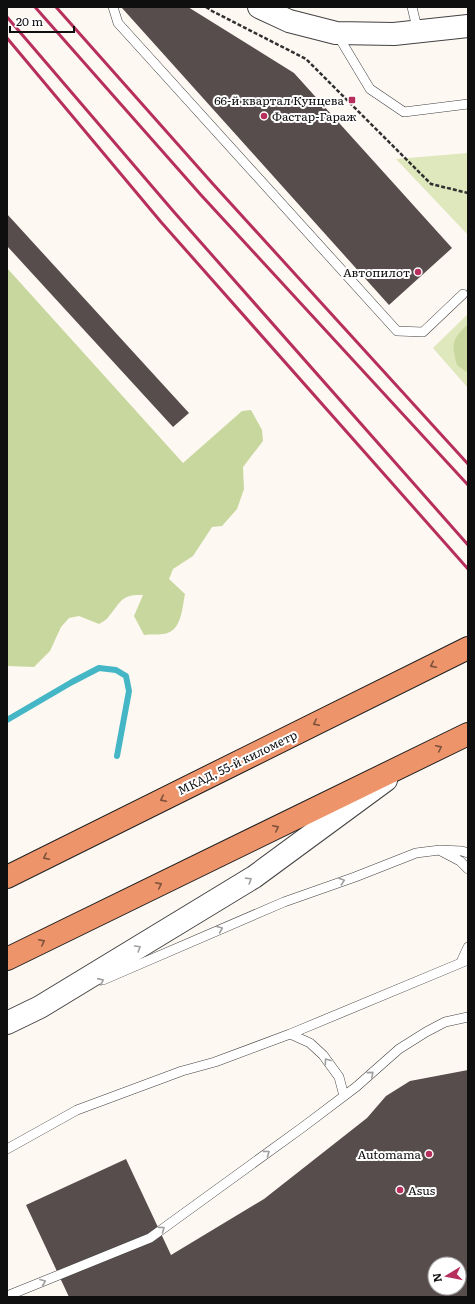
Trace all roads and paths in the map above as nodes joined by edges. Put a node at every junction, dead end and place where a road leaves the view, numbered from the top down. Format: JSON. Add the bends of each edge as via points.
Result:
{"nodes":[{"id":1,"x":113,"y":7,"type":"edge"},
{"id":2,"x":206,"y":7,"type":"edge"},
{"id":3,"x":259,"y":7,"type":"edge"},
{"id":4,"x":412,"y":7,"type":"edge"},
{"id":5,"x":468,"y":26,"type":"edge"},
{"id":6,"x":418,"y":32,"type":"junction"},
{"id":7,"x":336,"y":33,"type":"junction"},
{"id":8,"x":468,"y":104,"type":"edge"},
{"id":9,"x":468,"y":193,"type":"edge"},
{"id":10,"x":463,"y":294,"type":"dead end"},
{"id":11,"x":468,"y":648,"type":"edge"},
{"id":12,"x":467,"y":735,"type":"edge"},
{"id":13,"x":413,"y":761,"type":"junction"},
{"id":14,"x":440,"y":850,"type":"junction"},
{"id":15,"x":468,"y":853,"type":"edge"},
{"id":16,"x":468,"y":869,"type":"edge"},
{"id":17,"x":7,"y":877,"type":"edge"},
{"id":18,"x":468,"y":947,"type":"edge"},
{"id":19,"x":7,"y":959,"type":"edge"},
{"id":20,"x":464,"y":961,"type":"edge"},
{"id":21,"x":40,"y":1007,"type":"junction"},
{"id":22,"x":468,"y":1017,"type":"edge"},
{"id":23,"x":7,"y":1023,"type":"edge"},
{"id":24,"x":290,"y":1034,"type":"junction"},
{"id":25,"x":344,"y":1096,"type":"junction"},
{"id":26,"x":7,"y":1149,"type":"edge"},
{"id":27,"x":7,"y":1296,"type":"edge"}],
"edges":[{"from":1,"to":10,"type":"lane","via":[[118,23],[397,331],[423,332]]},
{"from":2,"to":9,"type":"path","via":[[306,59],[431,184]]},
{"from":3,"to":7,"type":"street","via":[[289,21]]},
{"from":4,"to":6,"type":"lane"},
{"from":5,"to":6,"type":"street"},
{"from":6,"to":7,"type":"street"},
{"from":7,"to":8,"type":"lane","via":[[370,89],[404,112]]},
{"from":11,"to":17,"type":"highway","name":"МКАД, 55-й километр","one_way":true},
{"from":13,"to":12,"type":"highway","one_way":true},
{"from":19,"to":13,"type":"highway","one_way":true},
{"from":21,"to":13,"type":"street","one_way":true,"via":[[254,876]]},
{"from":14,"to":15,"type":"lane"},
{"from":14,"to":16,"type":"lane"},
{"from":21,"to":14,"type":"lane","one_way":true,"via":[[284,902],[416,853]]},
{"from":18,"to":20,"type":"lane"},
{"from":20,"to":24,"type":"lane"},
{"from":21,"to":23,"type":"street"},
{"from":25,"to":22,"type":"lane","one_way":true,"via":[[399,1049],[445,1022]]},
{"from":25,"to":24,"type":"lane","one_way":true,"via":[[339,1077],[323,1055],[310,1043]]},
{"from":24,"to":26,"type":"lane","via":[[77,1110]]},
{"from":27,"to":25,"type":"lane","one_way":true,"via":[[150,1238]]}]}
